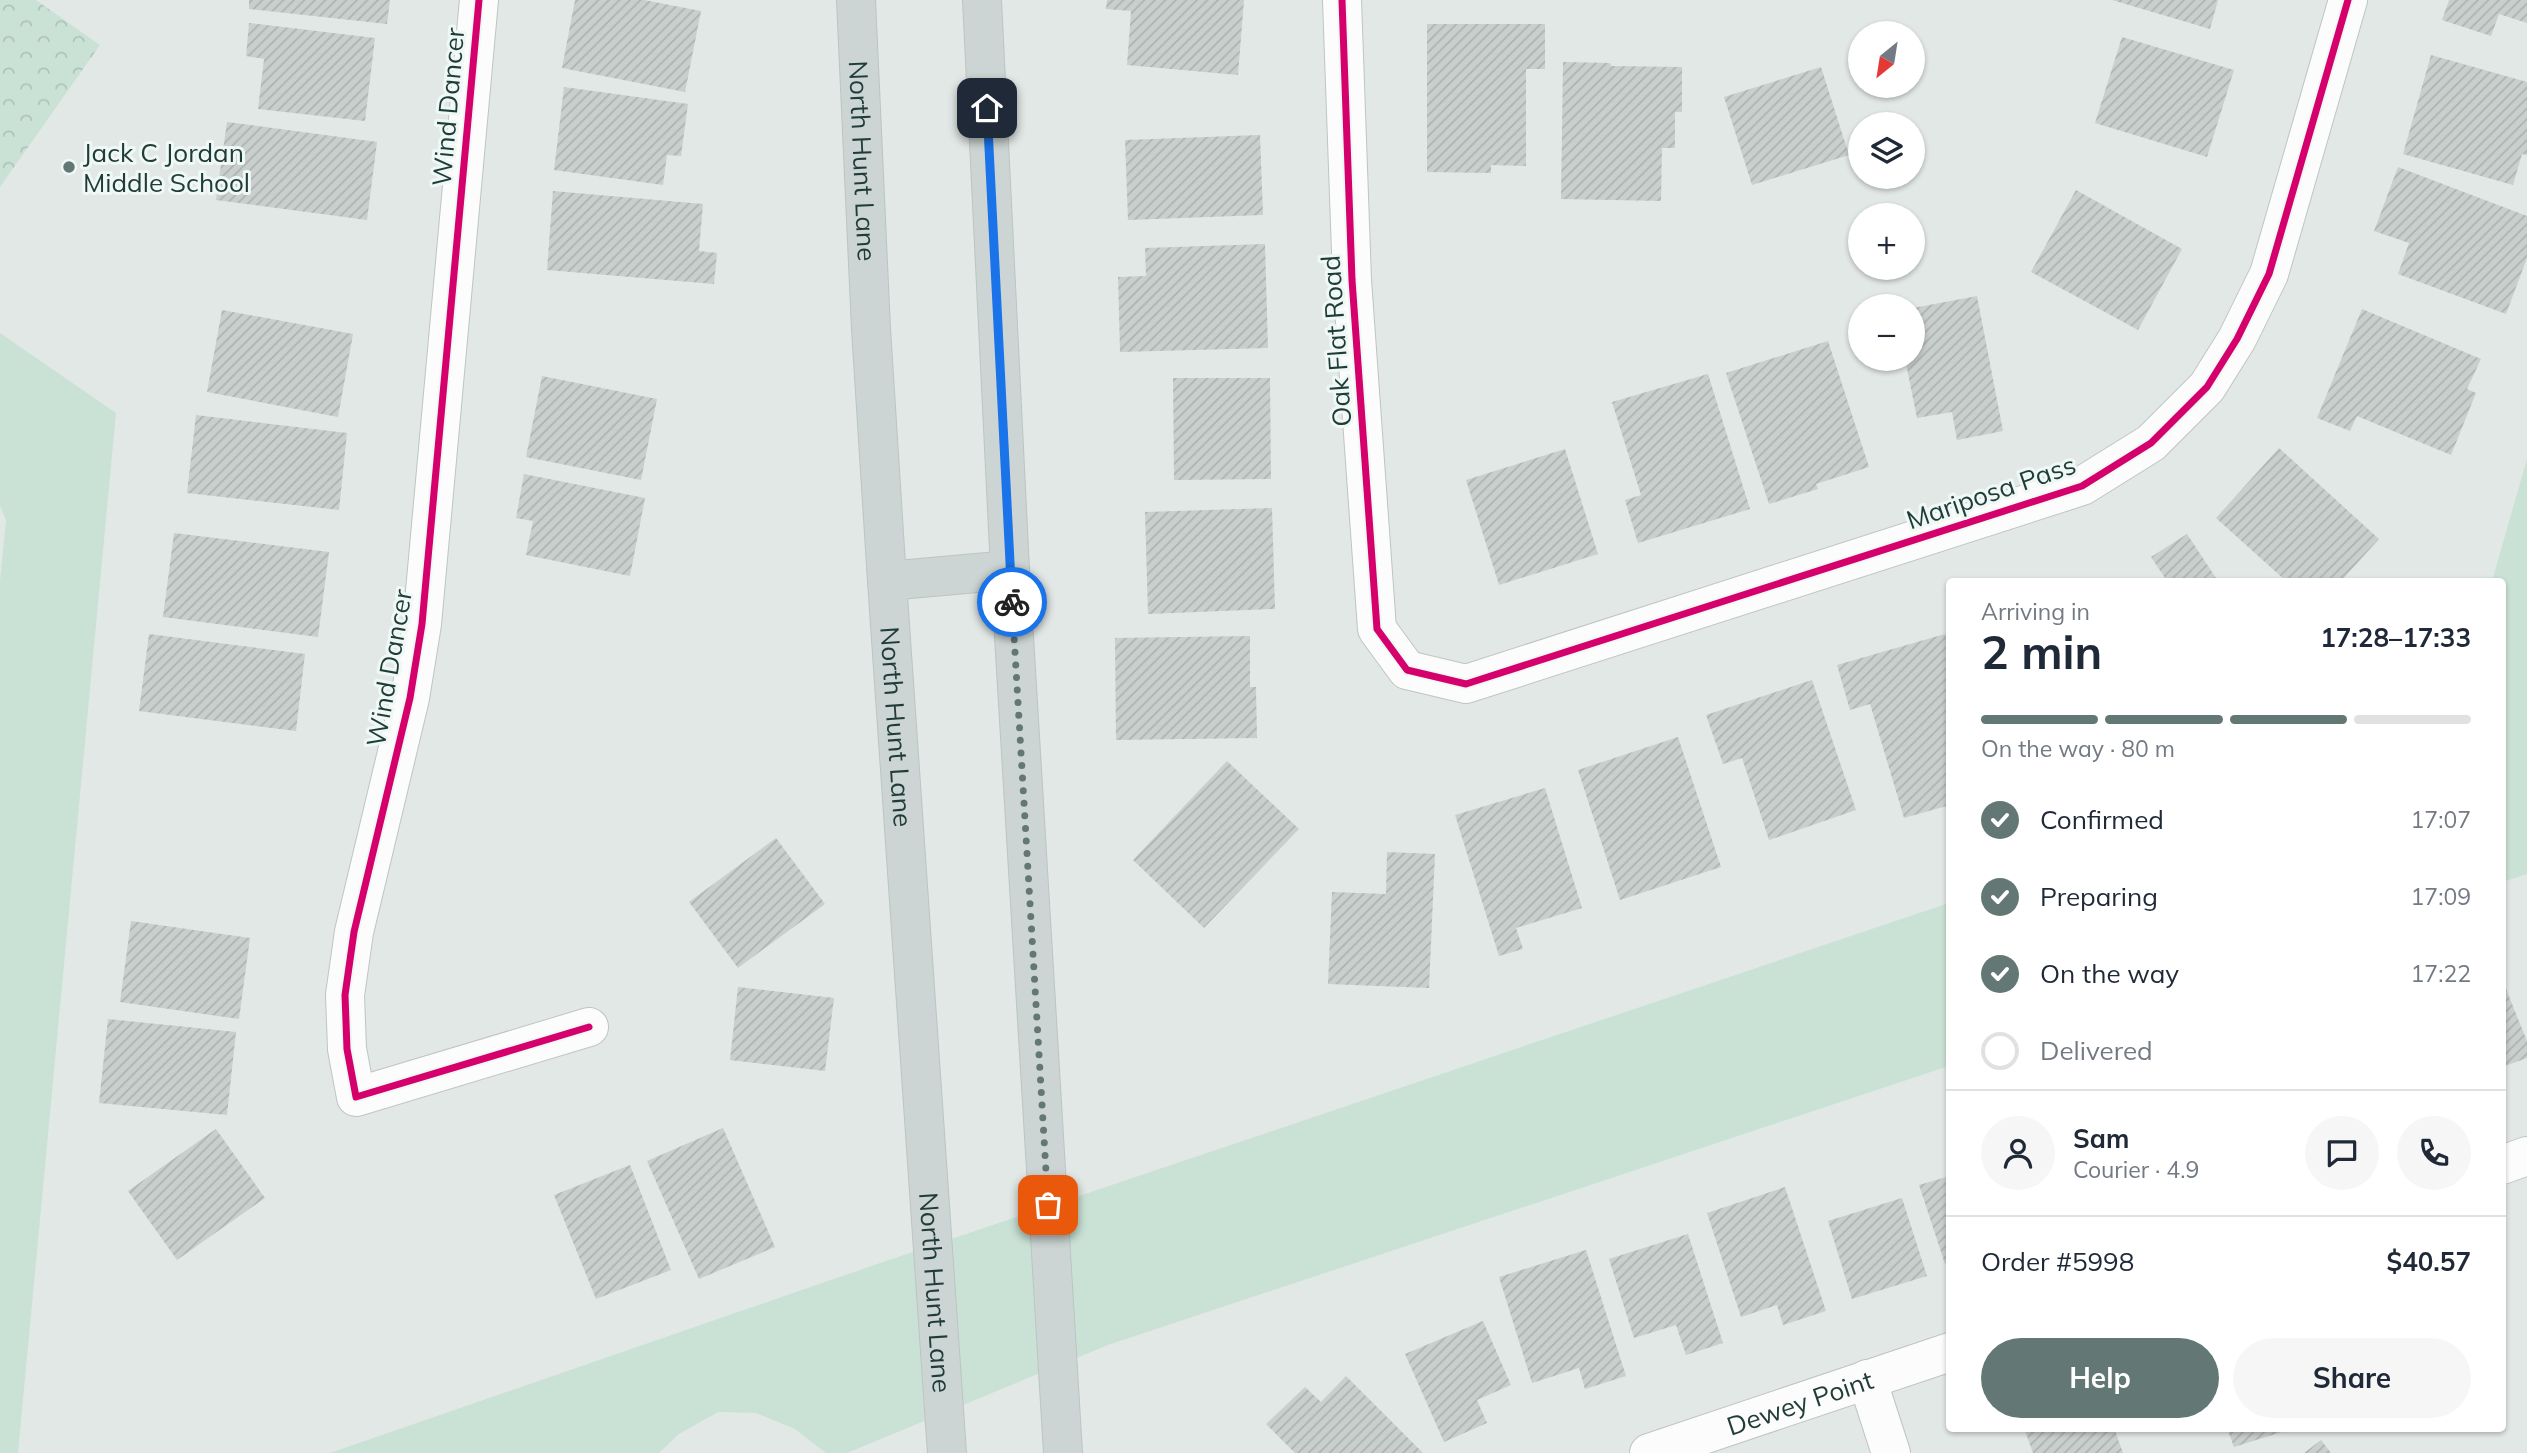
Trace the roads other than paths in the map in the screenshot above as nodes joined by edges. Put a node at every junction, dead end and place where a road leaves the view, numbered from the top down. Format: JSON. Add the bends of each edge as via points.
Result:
{"nodes":[{"id":1,"x":479,"y":0,"type":"edge"},
{"id":2,"x":856,"y":0,"type":"edge"},
{"id":3,"x":982,"y":0,"type":"edge"},
{"id":4,"x":1342,"y":0,"type":"edge"},
{"id":5,"x":2348,"y":0,"type":"edge"},
{"id":6,"x":1010,"y":570,"type":"junction"},
{"id":7,"x":887,"y":581,"type":"junction"},
{"id":8,"x":1407,"y":670,"type":"joint"},
{"id":9,"x":589,"y":1027,"type":"dead end"},
{"id":10,"x":2527,"y":1156,"type":"edge"},
{"id":11,"x":2506,"y":1164,"type":"edge"},
{"id":12,"x":1946,"y":1353,"type":"edge"},
{"id":13,"x":1867,"y":1379,"type":"junction"},
{"id":14,"x":947,"y":1453,"type":"edge"},
{"id":15,"x":1063,"y":1453,"type":"edge"},
{"id":16,"x":1649,"y":1453,"type":"edge"},
{"id":17,"x":1891,"y":1453,"type":"edge"}],
"edges":[{"from":1,"to":9,"type":"street","name":"Wind Dancer","via":[[422,624],[410,698],[354,932],[345,995],[347,1049],[356,1097]]},
{"from":2,"to":7,"type":"main road","name":"North Hunt Lane"},
{"from":3,"to":6,"type":"main road"},
{"from":4,"to":8,"type":"street","name":"Oak Flat Road","via":[[1352,280],[1377,629]]},
{"from":5,"to":8,"type":"street","name":"Mariposa Pass","via":[[2269,274],[2207,387],[2151,443],[2082,486],[1466,684]]},
{"from":6,"to":7,"type":"main road"},
{"from":6,"to":15,"type":"main road"},
{"from":7,"to":14,"type":"main road","name":"North Hunt Lane"},
{"from":10,"to":11,"type":"street"},
{"from":12,"to":13,"type":"street","name":"Dewey Point"},
{"from":13,"to":16,"type":"street","name":"Dewey Point"},
{"from":13,"to":17,"type":"street"}]}
